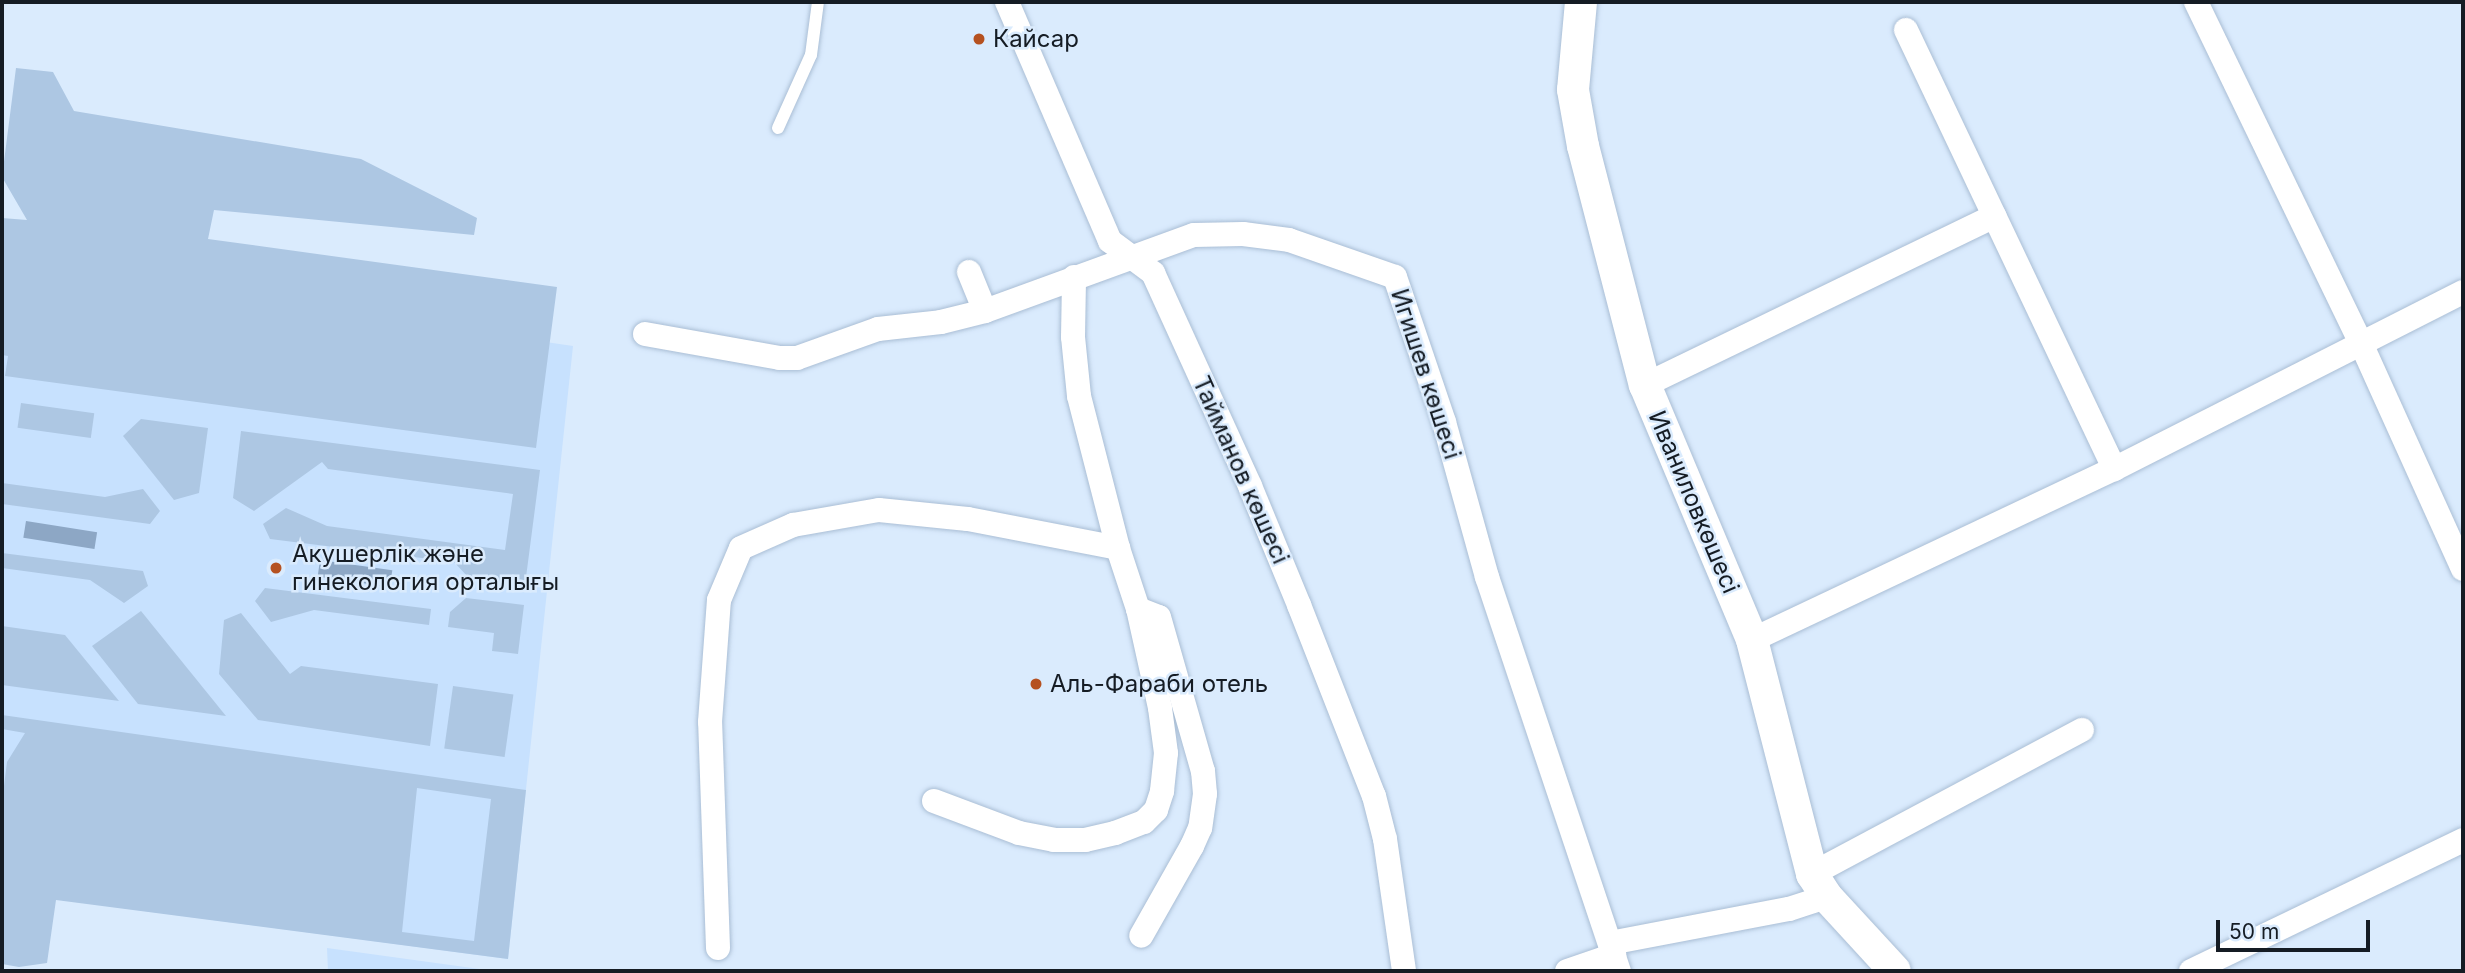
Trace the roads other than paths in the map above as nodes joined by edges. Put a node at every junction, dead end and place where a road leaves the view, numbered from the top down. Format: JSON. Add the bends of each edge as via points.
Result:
{"nodes":[{"id":1,"x":818,"y":2,"type":"edge"},
{"id":2,"x":1007,"y":2,"type":"edge"},
{"id":3,"x":1581,"y":2,"type":"edge"},
{"id":4,"x":2196,"y":2,"type":"edge"},
{"id":5,"x":1906,"y":30,"type":"dead end"},
{"id":6,"x":778,"y":128,"type":"dead end"},
{"id":7,"x":1994,"y":216,"type":"junction"},
{"id":8,"x":1133,"y":256,"type":"junction"},
{"id":9,"x":968,"y":272,"type":"dead end"},
{"id":10,"x":1074,"y":277,"type":"junction"},
{"id":11,"x":2463,"y":292,"type":"edge"},
{"id":12,"x":985,"y":311,"type":"junction"},
{"id":13,"x":645,"y":334,"type":"dead end"},
{"id":14,"x":2360,"y":341,"type":"junction"},
{"id":15,"x":1645,"y":385,"type":"junction"},
{"id":16,"x":2114,"y":469,"type":"junction"},
{"id":17,"x":1118,"y":548,"type":"junction"},
{"id":18,"x":2463,"y":569,"type":"edge"},
{"id":19,"x":1138,"y":609,"type":"junction"},
{"id":20,"x":1752,"y":640,"type":"junction"},
{"id":21,"x":2082,"y":730,"type":"dead end"},
{"id":22,"x":934,"y":801,"type":"dead end"},
{"id":23,"x":2463,"y":840,"type":"edge"},
{"id":24,"x":1819,"y":886,"type":"junction"},
{"id":25,"x":1142,"y":936,"type":"dead end"},
{"id":26,"x":718,"y":948,"type":"dead end"},
{"id":27,"x":1614,"y":956,"type":"edge"},
{"id":28,"x":1404,"y":971,"type":"edge"},
{"id":29,"x":1567,"y":971,"type":"edge"},
{"id":30,"x":1895,"y":971,"type":"edge"},
{"id":31,"x":2191,"y":971,"type":"edge"}],
"edges":[{"from":1,"to":6,"type":"lane","via":[[811,55]]},
{"from":2,"to":8,"type":"street","name":"Тайманов көшесі","via":[[1110,241]]},
{"from":3,"to":15,"type":"street","name":"Иваниловкөшесі","via":[[1573,90],[1583,146]]},
{"from":4,"to":14,"type":"street"},
{"from":5,"to":7,"type":"street"},
{"from":7,"to":15,"type":"street"},
{"from":7,"to":16,"type":"street"},
{"from":8,"to":10,"type":"street","name":"Игишев көшесі"},
{"from":8,"to":27,"type":"street","name":"Игишев көшесі","via":[[1194,235],[1243,234],[1290,240],[1395,277],[1444,422],[1487,577]]},
{"from":8,"to":28,"type":"street","name":"Тайманов көшесі","via":[[1153,273],[1244,474],[1374,796],[1385,839]]},
{"from":9,"to":12,"type":"street"},
{"from":10,"to":12,"type":"street","name":"Игишев көшесі"},
{"from":10,"to":17,"type":"street","via":[[1073,337],[1079,396]]},
{"from":11,"to":14,"type":"street"},
{"from":12,"to":13,"type":"street","name":"Игишев көшесі","via":[[941,322],[878,329],[797,358]]},
{"from":14,"to":16,"type":"street"},
{"from":14,"to":18,"type":"street"},
{"from":15,"to":20,"type":"street","name":"Иваниловкөшесі"},
{"from":16,"to":20,"type":"street"},
{"from":17,"to":19,"type":"street"},
{"from":17,"to":26,"type":"street","via":[[968,519],[879,510],[793,525],[741,548],[719,600],[710,722]]},
{"from":19,"to":22,"type":"street","via":[[1166,753],[1159,801],[1144,822],[1085,840],[1054,840],[1019,833]]},
{"from":19,"to":25,"type":"street","via":[[1159,617],[1203,771],[1205,794],[1200,828]]},
{"from":20,"to":24,"type":"street","name":"Иваниловкөшесі"},
{"from":21,"to":24,"type":"street"},
{"from":23,"to":31,"type":"street"},
{"from":24,"to":27,"type":"street","via":[[1789,909]]},
{"from":24,"to":30,"type":"street","name":"Иваниловкөшесі"},
{"from":27,"to":29,"type":"street"}]}
